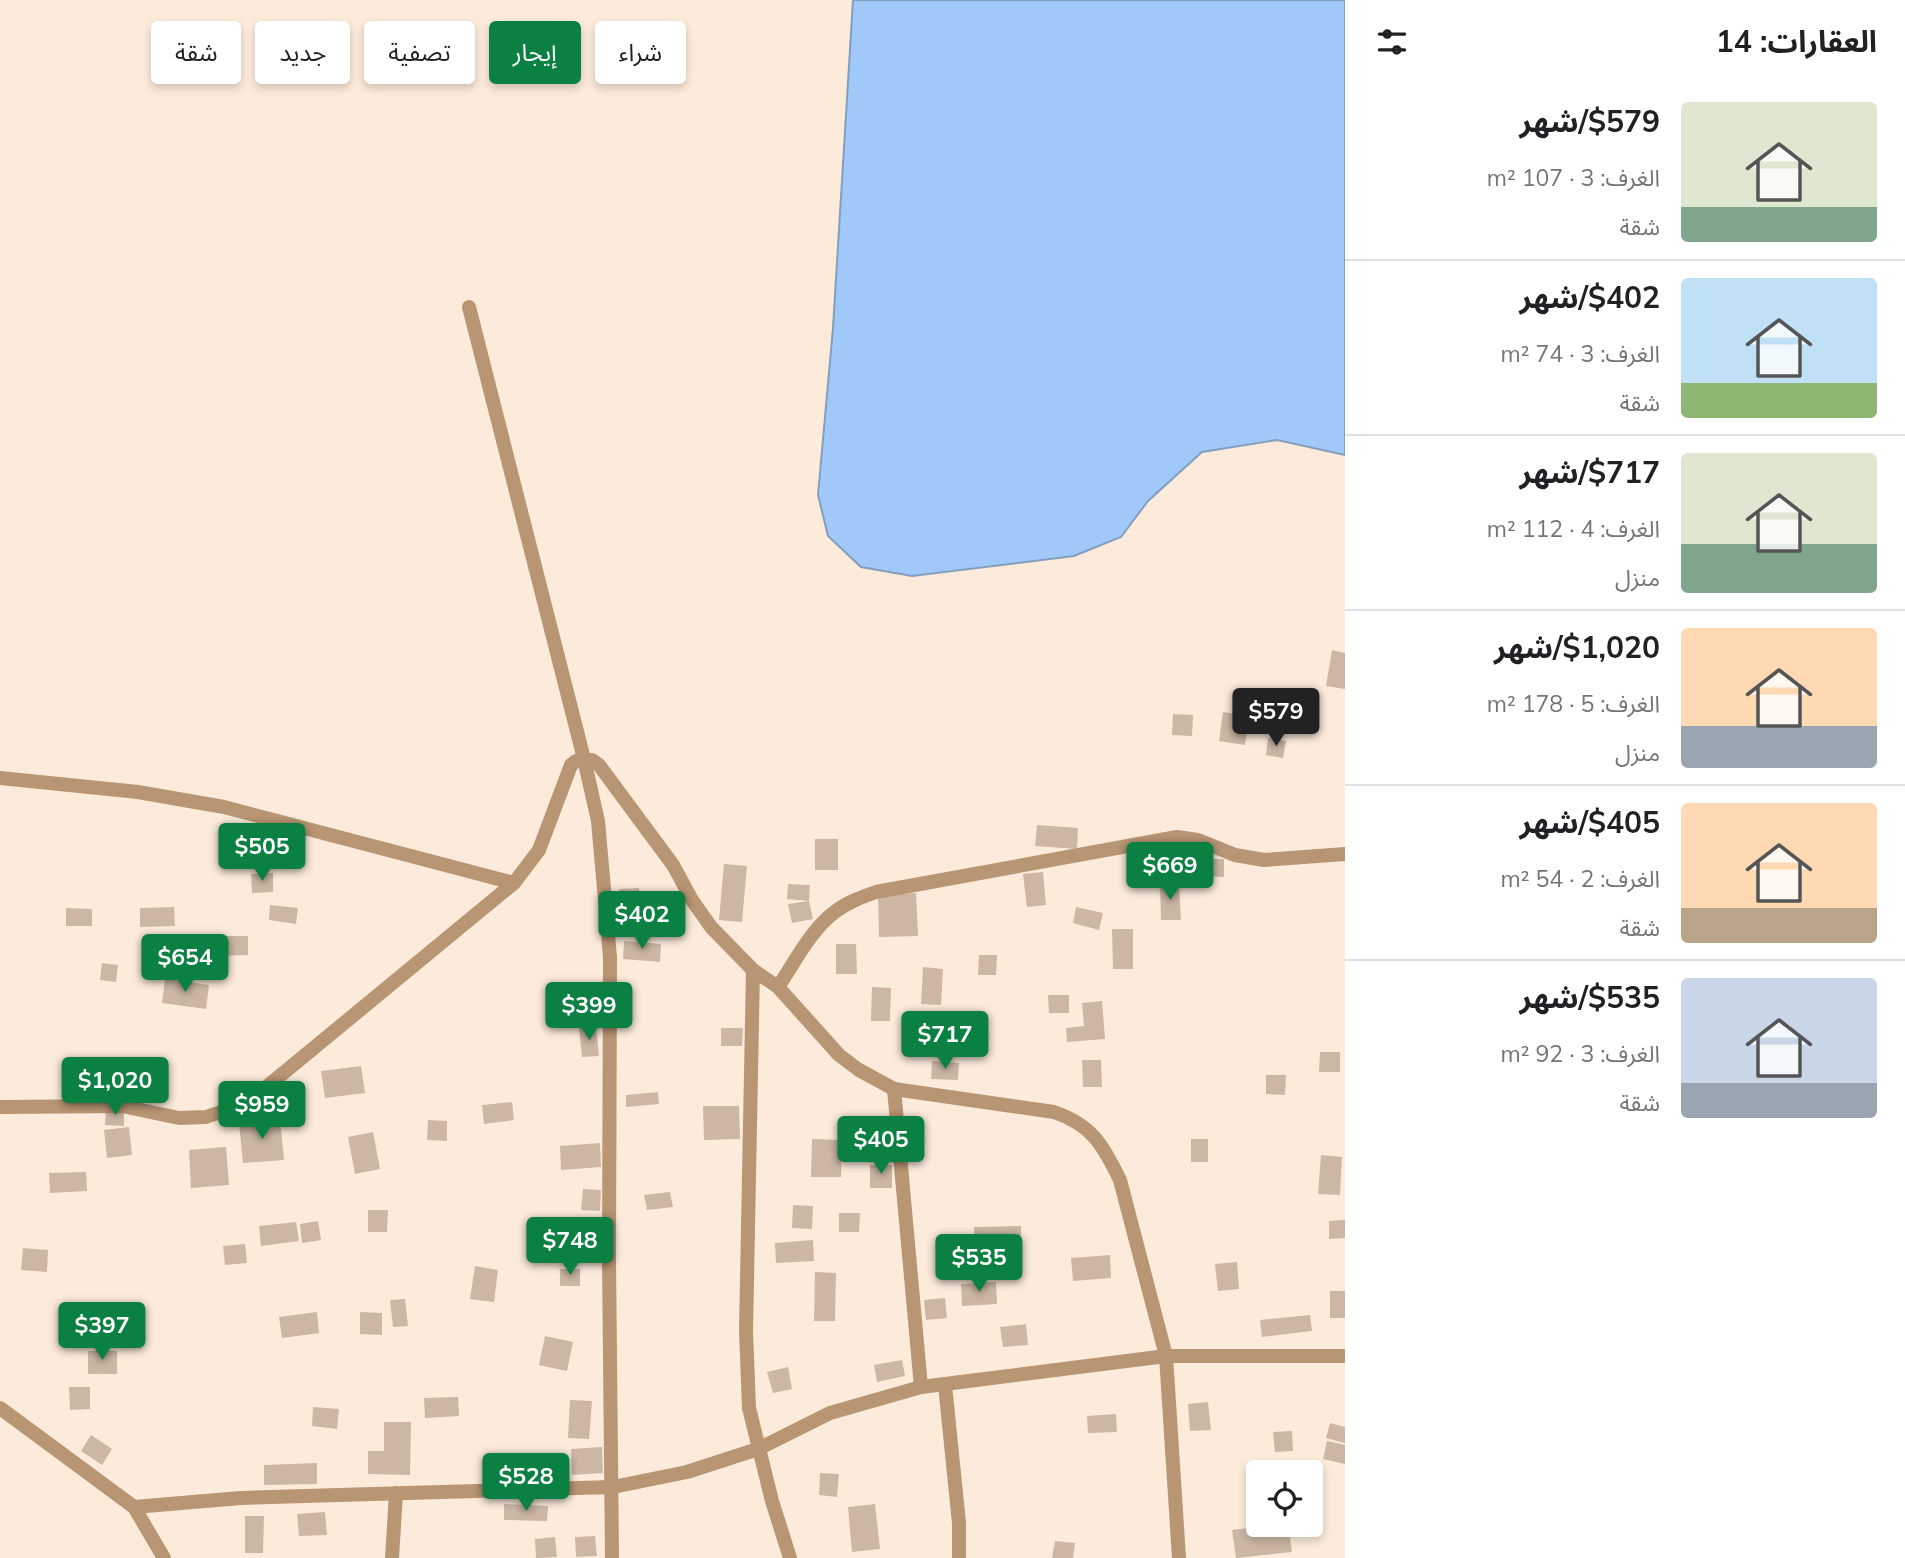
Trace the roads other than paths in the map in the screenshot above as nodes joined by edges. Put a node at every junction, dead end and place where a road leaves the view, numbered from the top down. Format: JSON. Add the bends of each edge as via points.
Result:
{"nodes":[{"id":1,"x":469,"y":307,"type":"dead end"},
{"id":2,"x":584,"y":759,"type":"junction"},
{"id":3,"x":0,"y":778,"type":"edge"},
{"id":4,"x":1345,"y":854,"type":"edge"},
{"id":5,"x":514,"y":883,"type":"junction"},
{"id":6,"x":753,"y":970,"type":"junction"},
{"id":7,"x":778,"y":987,"type":"junction"},
{"id":8,"x":894,"y":1089,"type":"junction"},
{"id":9,"x":0,"y":1107,"type":"edge"},
{"id":10,"x":1166,"y":1356,"type":"junction"},
{"id":11,"x":1345,"y":1356,"type":"edge"},
{"id":12,"x":945,"y":1385,"type":"junction"},
{"id":13,"x":921,"y":1387,"type":"junction"},
{"id":14,"x":0,"y":1408,"type":"edge"},
{"id":15,"x":758,"y":1448,"type":"junction"},
{"id":16,"x":613,"y":1487,"type":"junction"},
{"id":17,"x":396,"y":1493,"type":"junction"},
{"id":18,"x":134,"y":1507,"type":"junction"},
{"id":19,"x":164,"y":1558,"type":"edge"},
{"id":20,"x":392,"y":1558,"type":"edge"},
{"id":21,"x":612,"y":1558,"type":"edge"},
{"id":22,"x":790,"y":1558,"type":"edge"},
{"id":23,"x":959,"y":1558,"type":"edge"},
{"id":24,"x":1179,"y":1558,"type":"edge"}],
"edges":[{"from":1,"to":2,"type":"street"},
{"from":2,"to":5,"type":"street","via":[[569,769],[539,850]]},
{"from":2,"to":6,"type":"street","via":[[599,765],[673,865],[711,927]]},
{"from":2,"to":16,"type":"street","via":[[597,821],[610,957],[608,1259]]},
{"from":3,"to":5,"type":"street","via":[[138,792],[223,807]]},
{"from":4,"to":7,"type":"street","via":[[1264,860],[1177,837],[876,892],[853,900],[822,924]]},
{"from":5,"to":9,"type":"street","via":[[264,1089],[234,1107],[179,1118],[122,1106]]},
{"from":6,"to":7,"type":"street"},
{"from":6,"to":15,"type":"street","via":[[746,1331],[749,1408]]},
{"from":7,"to":8,"type":"street","via":[[839,1055]]},
{"from":8,"to":10,"type":"street","via":[[1054,1112],[1075,1119],[1092,1134],[1120,1180]]},
{"from":8,"to":13,"type":"street"},
{"from":10,"to":11,"type":"street"},
{"from":10,"to":12,"type":"street"},
{"from":10,"to":24,"type":"street"},
{"from":12,"to":13,"type":"street"},
{"from":12,"to":23,"type":"street"},
{"from":13,"to":15,"type":"street","via":[[830,1413]]},
{"from":14,"to":18,"type":"street"},
{"from":15,"to":16,"type":"street","via":[[687,1472]]},
{"from":15,"to":22,"type":"street"},
{"from":16,"to":17,"type":"street"},
{"from":16,"to":21,"type":"street"},
{"from":17,"to":18,"type":"street","via":[[241,1497]]},
{"from":17,"to":20,"type":"street"},
{"from":18,"to":19,"type":"street"}]}
